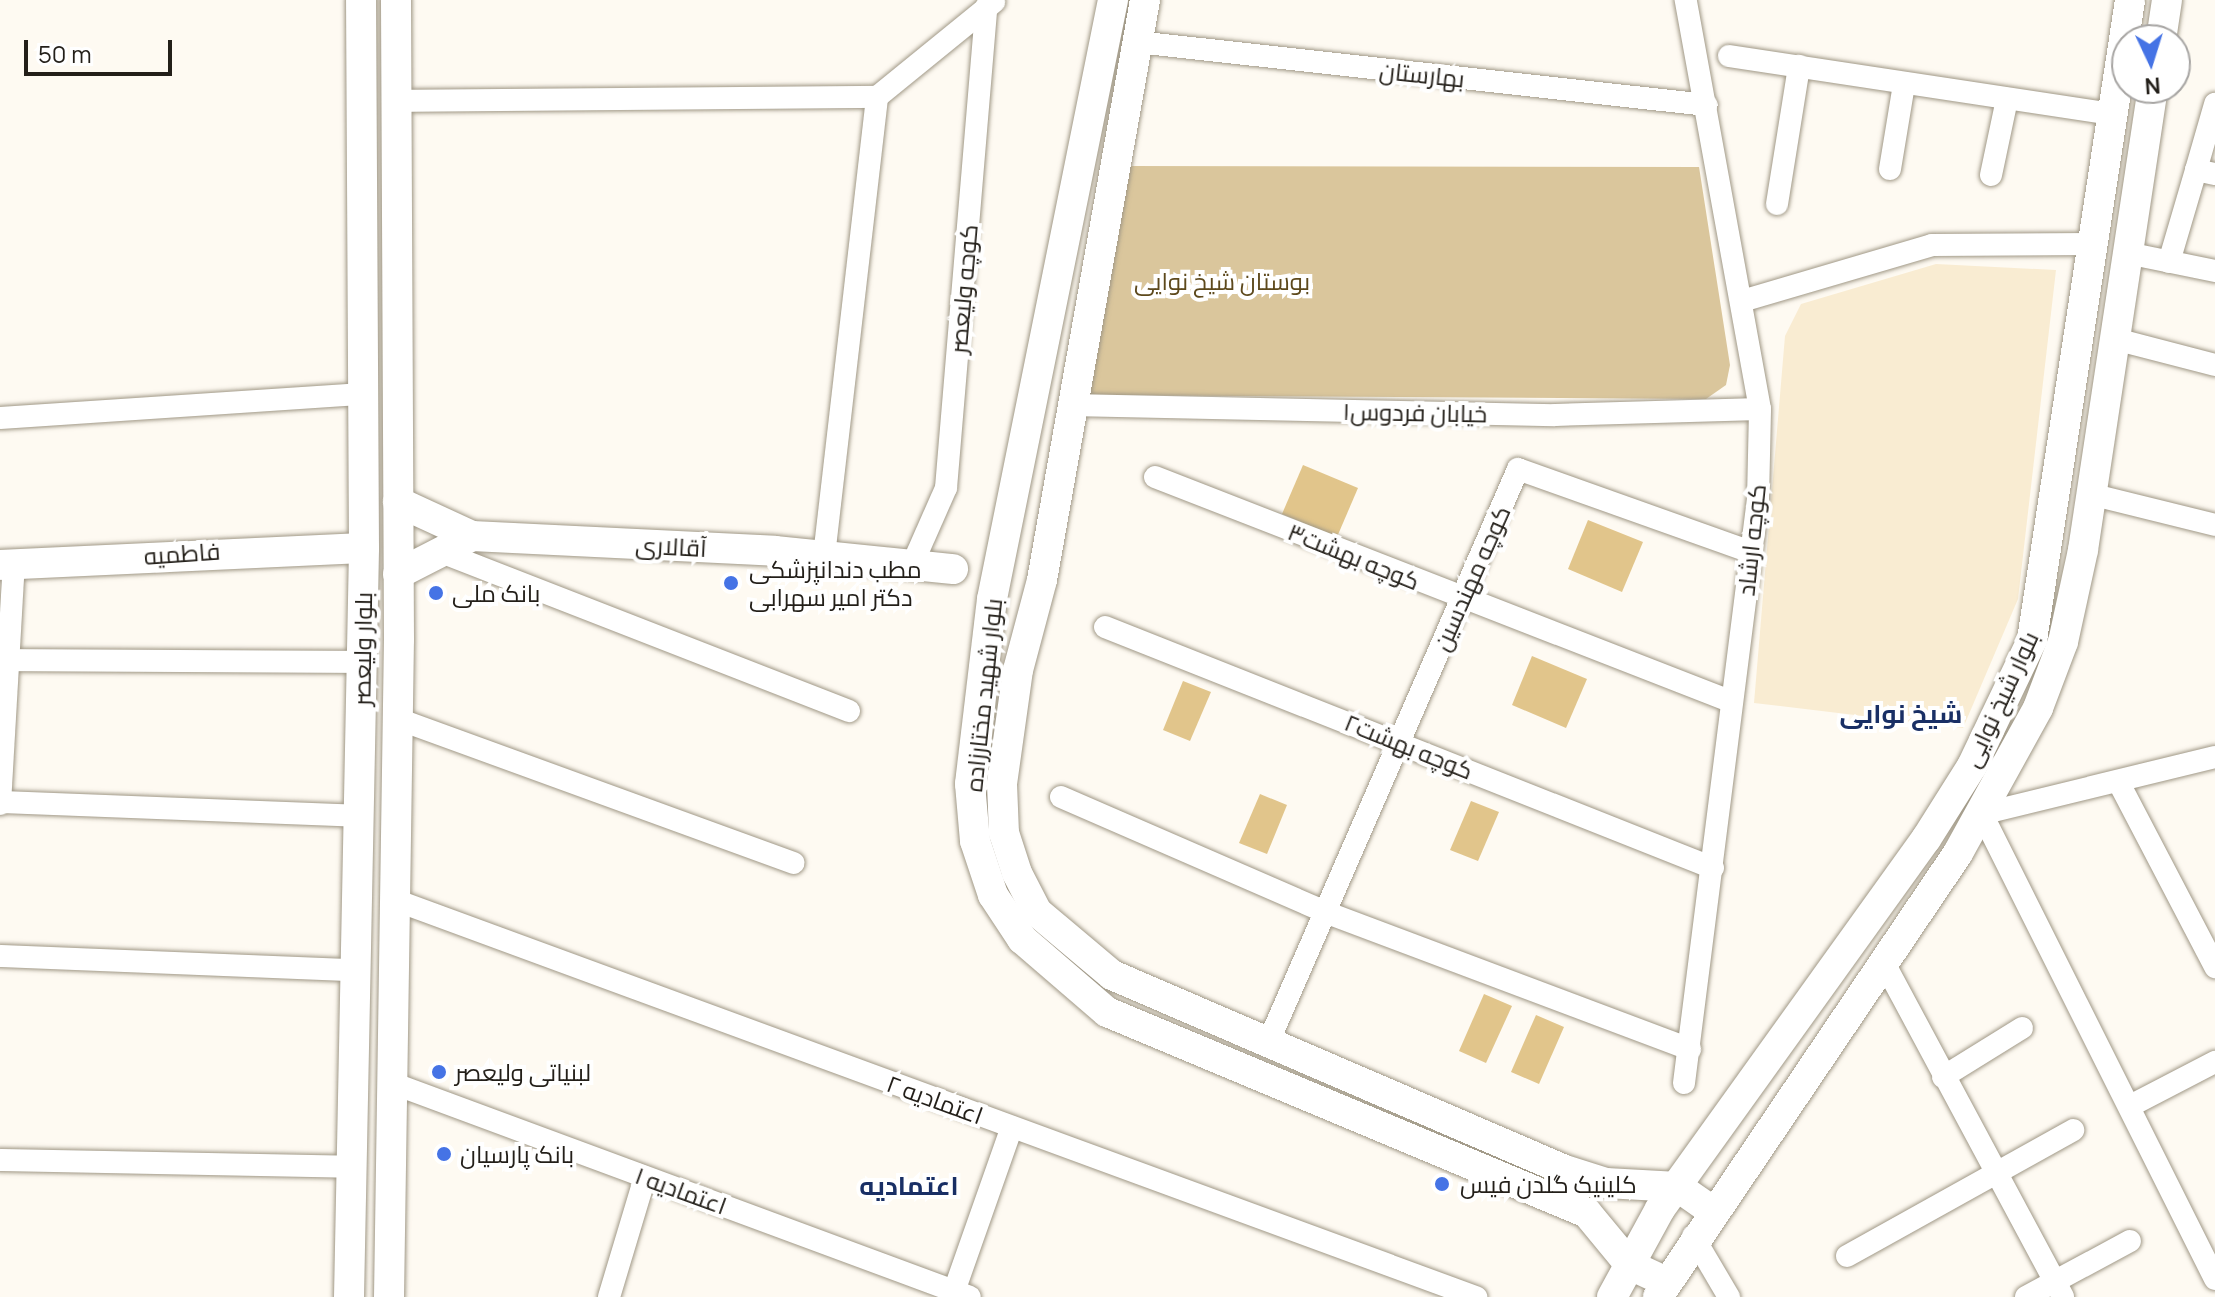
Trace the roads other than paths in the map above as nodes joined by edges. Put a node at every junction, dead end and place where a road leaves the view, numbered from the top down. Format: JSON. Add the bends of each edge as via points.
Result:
{"nodes":[{"id":1,"x":361,"y":0,"type":"edge"},
{"id":2,"x":396,"y":0,"type":"edge"},
{"id":3,"x":1113,"y":0,"type":"edge"},
{"id":4,"x":1145,"y":0,"type":"edge"},
{"id":5,"x":1686,"y":0,"type":"edge"},
{"id":6,"x":2130,"y":0,"type":"edge"},
{"id":7,"x":2170,"y":2,"type":"edge"},
{"id":8,"x":992,"y":3,"type":"edge"},
{"id":9,"x":2165,"y":24,"type":"edge"},
{"id":10,"x":1137,"y":42,"type":"junction"},
{"id":11,"x":1729,"y":56,"type":"dead end"},
{"id":12,"x":1799,"y":66,"type":"junction"},
{"id":13,"x":1904,"y":84,"type":"junction"},
{"id":14,"x":877,"y":97,"type":"junction"},
{"id":15,"x":2007,"y":99,"type":"junction"},
{"id":16,"x":394,"y":101,"type":"junction"},
{"id":17,"x":2150,"y":104,"type":"edge"},
{"id":18,"x":2215,"y":104,"type":"edge"},
{"id":19,"x":1707,"y":105,"type":"junction"},
{"id":20,"x":2112,"y":114,"type":"junction"},
{"id":21,"x":1890,"y":169,"type":"dead end"},
{"id":22,"x":2206,"y":172,"type":"edge"},
{"id":23,"x":1991,"y":175,"type":"dead end"},
{"id":24,"x":1777,"y":204,"type":"dead end"},
{"id":25,"x":2091,"y":244,"type":"junction"},
{"id":26,"x":2127,"y":253,"type":"junction"},
{"id":27,"x":2169,"y":262,"type":"junction"},
{"id":28,"x":2215,"y":271,"type":"edge"},
{"id":29,"x":361,"y":294,"type":"junction"},
{"id":30,"x":394,"y":294,"type":"junction"},
{"id":31,"x":1742,"y":301,"type":"junction"},
{"id":32,"x":2115,"y":339,"type":"junction"},
{"id":33,"x":2215,"y":365,"type":"edge"},
{"id":34,"x":363,"y":394,"type":"junction"},
{"id":35,"x":1070,"y":405,"type":"junction"},
{"id":36,"x":1760,"y":409,"type":"junction"},
{"id":37,"x":0,"y":418,"type":"edge"},
{"id":38,"x":1155,"y":477,"type":"dead end"},
{"id":39,"x":2090,"y":494,"type":"junction"},
{"id":40,"x":398,"y":502,"type":"junction"},
{"id":41,"x":2215,"y":525,"type":"edge"},
{"id":42,"x":472,"y":536,"type":"junction"},
{"id":43,"x":1006,"y":541,"type":"junction"},
{"id":44,"x":364,"y":548,"type":"junction"},
{"id":45,"x":441,"y":552,"type":"junction"},
{"id":46,"x":1751,"y":552,"type":"junction"},
{"id":47,"x":1045,"y":555,"type":"junction"},
{"id":48,"x":824,"y":556,"type":"junction"},
{"id":49,"x":7,"y":564,"type":"edge"},
{"id":50,"x":912,"y":565,"type":"junction"},
{"id":51,"x":953,"y":569,"type":"junction"},
{"id":52,"x":398,"y":574,"type":"junction"},
{"id":53,"x":992,"y":599,"type":"junction"},
{"id":54,"x":1462,"y":599,"type":"junction"},
{"id":55,"x":1036,"y":603,"type":"junction"},
{"id":56,"x":1105,"y":627,"type":"dead end"},
{"id":57,"x":5,"y":660,"type":"edge"},
{"id":58,"x":360,"y":662,"type":"junction"},
{"id":59,"x":1732,"y":702,"type":"junction"},
{"id":60,"x":849,"y":711,"type":"dead end"},
{"id":61,"x":398,"y":719,"type":"junction"},
{"id":62,"x":1400,"y":741,"type":"junction"},
{"id":63,"x":2215,"y":757,"type":"edge"},
{"id":64,"x":2119,"y":783,"type":"junction"},
{"id":65,"x":1061,"y":797,"type":"dead end"},
{"id":66,"x":0,"y":803,"type":"edge"},
{"id":67,"x":1982,"y":814,"type":"junction"},
{"id":68,"x":359,"y":816,"type":"junction"},
{"id":69,"x":794,"y":863,"type":"dead end"},
{"id":70,"x":1713,"y":868,"type":"junction"},
{"id":71,"x":395,"y":900,"type":"junction"},
{"id":72,"x":1325,"y":912,"type":"junction"},
{"id":73,"x":0,"y":956,"type":"edge"},
{"id":74,"x":1883,"y":961,"type":"junction"},
{"id":75,"x":2215,"y":967,"type":"edge"},
{"id":76,"x":355,"y":970,"type":"junction"},
{"id":77,"x":2022,"y":1028,"type":"dead end"},
{"id":78,"x":1268,"y":1043,"type":"junction"},
{"id":79,"x":1690,"y":1049,"type":"junction"},
{"id":80,"x":2215,"y":1062,"type":"edge"},
{"id":81,"x":1943,"y":1077,"type":"junction"},
{"id":82,"x":392,"y":1083,"type":"junction"},
{"id":83,"x":1684,"y":1083,"type":"dead end"},
{"id":84,"x":2130,"y":1106,"type":"junction"},
{"id":85,"x":1012,"y":1127,"type":"junction"},
{"id":86,"x":2073,"y":1130,"type":"dead end"},
{"id":87,"x":0,"y":1160,"type":"edge"},
{"id":88,"x":352,"y":1167,"type":"junction"},
{"id":89,"x":1996,"y":1176,"type":"junction"},
{"id":90,"x":645,"y":1177,"type":"junction"},
{"id":91,"x":1678,"y":1187,"type":"junction"},
{"id":92,"x":1711,"y":1210,"type":"junction"},
{"id":93,"x":1693,"y":1236,"type":"junction"},
{"id":94,"x":2130,"y":1241,"type":"dead end"},
{"id":95,"x":1847,"y":1256,"type":"dead end"},
{"id":96,"x":1630,"y":1265,"type":"junction"},
{"id":97,"x":2215,"y":1279,"type":"edge"},
{"id":98,"x":1662,"y":1290,"type":"edge"},
{"id":99,"x":2059,"y":1290,"type":"edge"},
{"id":100,"x":959,"y":1295,"type":"edge"},
{"id":101,"x":349,"y":1297,"type":"edge"},
{"id":102,"x":389,"y":1297,"type":"edge"},
{"id":103,"x":609,"y":1297,"type":"edge"},
{"id":104,"x":1476,"y":1297,"type":"edge"},
{"id":105,"x":1612,"y":1297,"type":"edge"},
{"id":106,"x":1729,"y":1297,"type":"edge"},
{"id":107,"x":2026,"y":1297,"type":"edge"}],
"edges":[{"from":1,"to":29,"type":"main road","name":"بلوار ولیعصر"},
{"from":2,"to":16,"type":"main road","name":"بلوار ولیعصر"},
{"from":3,"to":43,"type":"main road","name":"بلوار شهید مختارزاده"},
{"from":4,"to":10,"type":"main road","name":"بلوار شهید مختارزاده"},
{"from":5,"to":19,"type":"street","name":"کوچه ارشاد"},
{"from":6,"to":20,"type":"main road","name":"بلوار شیخ نوایی"},
{"from":7,"to":9,"type":"main road"},
{"from":8,"to":14,"type":"street"},
{"from":8,"to":50,"type":"street","name":"کوچه ولیعصر","via":[[946,488]]},
{"from":10,"to":19,"type":"street","name":"بهارستان"},
{"from":10,"to":35,"type":"main road","name":"بلوار شهید مختارزاده"},
{"from":11,"to":12,"type":"street"},
{"from":12,"to":13,"type":"street"},
{"from":12,"to":24,"type":"street"},
{"from":13,"to":15,"type":"street"},
{"from":13,"to":21,"type":"street"},
{"from":14,"to":16,"type":"street"},
{"from":14,"to":48,"type":"street"},
{"from":15,"to":20,"type":"street"},
{"from":15,"to":23,"type":"street"},
{"from":16,"to":30,"type":"main road","name":"بلوار ولیعصر"},
{"from":17,"to":26,"type":"main road","name":"بلوار شیخ نوایی"},
{"from":18,"to":22,"type":"street"},
{"from":19,"to":31,"type":"street","name":"کوچه ارشاد"},
{"from":20,"to":25,"type":"main road","name":"بلوار شیخ نوایی"},
{"from":22,"to":27,"type":"street"},
{"from":25,"to":31,"type":"street","via":[[1932,245]]},
{"from":25,"to":91,"type":"main road","name":"بلوار شیخ نوایی","via":[[2032,640],[1972,766],[1926,839]]},
{"from":26,"to":27,"type":"street"},
{"from":26,"to":32,"type":"main road","name":"بلوار شیخ نوایی"},
{"from":27,"to":28,"type":"street"},
{"from":29,"to":30,"type":"main road"},
{"from":29,"to":34,"type":"main road","name":"بلوار ولیعصر"},
{"from":30,"to":40,"type":"main road","name":"بلوار ولیعصر"},
{"from":31,"to":36,"type":"street","name":"کوچه ارشاد"},
{"from":32,"to":33,"type":"street"},
{"from":32,"to":39,"type":"main road","name":"بلوار شیخ نوایی"},
{"from":34,"to":37,"type":"street"},
{"from":34,"to":44,"type":"main road","name":"بلوار ولیعصر"},
{"from":35,"to":36,"type":"street","name":"خیابان فردوس۱","via":[[1555,415]]},
{"from":35,"to":47,"type":"main road","name":"بلوار شهید مختارزاده"},
{"from":36,"to":46,"type":"street","name":"کوچه ارشاد"},
{"from":38,"to":54,"type":"street","name":"کوچه بهشت۳"},
{"from":39,"to":41,"type":"street"},
{"from":39,"to":67,"type":"main road","name":"بلوار شیخ نوایی","via":[[2063,642]]},
{"from":40,"to":42,"type":"main road"},
{"from":40,"to":52,"type":"main road","name":"بلوار ولیعصر"},
{"from":42,"to":45,"type":"main road"},
{"from":42,"to":48,"type":"main road","name":"آقالاری"},
{"from":43,"to":47,"type":"main road","via":[[1028,537]]},
{"from":43,"to":51,"type":"main road"},
{"from":43,"to":53,"type":"main road","name":"بلوار شهید مختارزاده"},
{"from":44,"to":49,"type":"main road","name":"فاطمیه"},
{"from":44,"to":58,"type":"main road","name":"بلوار ولیعصر"},
{"from":45,"to":52,"type":"main road"},
{"from":45,"to":60,"type":"street"},
{"from":46,"to":54,"type":"street","name":"کوچه مهندسین","via":[[1518,469]]},
{"from":46,"to":59,"type":"street","name":"کوچه ارشاد"},
{"from":47,"to":55,"type":"main road","name":"بلوار شهید مختارزاده"},
{"from":48,"to":50,"type":"main road","name":"آقالاری"},
{"from":49,"to":57,"type":"street"},
{"from":50,"to":51,"type":"main road","name":"آقالاری"},
{"from":51,"to":53,"type":"main road"},
{"from":52,"to":61,"type":"main road","name":"بلوار ولیعصر"},
{"from":53,"to":55,"type":"main road","via":[[1016,614]]},
{"from":53,"to":96,"type":"main road","name":"بلوار شهید مختارزاده","via":[[970,784],[975,841],[993,895],[1022,939],[1107,1012],[1587,1213]]},
{"from":54,"to":59,"type":"street","name":"کوچه بهشت۳"},
{"from":54,"to":62,"type":"street","name":"کوچه مهندسین"},
{"from":55,"to":78,"type":"main road","name":"بلوار شهید مختارزاده","via":[[1002,784],[1004,833],[1037,912],[1112,975]]},
{"from":56,"to":62,"type":"street","name":"کوچه بهشت۲"},
{"from":57,"to":58,"type":"street"},
{"from":57,"to":66,"type":"street"},
{"from":58,"to":68,"type":"main road","name":"بلوار ولیعصر"},
{"from":59,"to":70,"type":"street","name":"کوچه ارشاد"},
{"from":61,"to":69,"type":"street"},
{"from":61,"to":71,"type":"main road","name":"بلوار ولیعصر"},
{"from":62,"to":70,"type":"street","name":"کوچه بهشت۲"},
{"from":62,"to":72,"type":"street","name":"کوچه مهندسین"},
{"from":63,"to":64,"type":"street"},
{"from":64,"to":67,"type":"street"},
{"from":64,"to":75,"type":"street"},
{"from":65,"to":72,"type":"street"},
{"from":66,"to":68,"type":"street"},
{"from":67,"to":74,"type":"main road","name":"بلوار شیخ نوایی"},
{"from":67,"to":84,"type":"street"},
{"from":68,"to":76,"type":"main road","name":"بلوار ولیعصر"},
{"from":70,"to":79,"type":"street","name":"کوچه ارشاد"},
{"from":71,"to":82,"type":"main road","name":"بلوار ولیعصر"},
{"from":71,"to":85,"type":"street","name":"اعتمادیه ۲"},
{"from":72,"to":78,"type":"street","name":"کوچه مهندسین"},
{"from":72,"to":79,"type":"street"},
{"from":73,"to":76,"type":"street"},
{"from":74,"to":81,"type":"street"},
{"from":74,"to":92,"type":"main road","name":"بلوار شیخ نوایی"},
{"from":76,"to":88,"type":"main road","name":"بلوار ولیعصر"},
{"from":77,"to":81,"type":"street"},
{"from":78,"to":91,"type":"main road","name":"بلوار شهید مختارزاده","via":[[1565,1170],[1606,1183]]},
{"from":79,"to":83,"type":"street","name":"کوچه ارشاد"},
{"from":80,"to":84,"type":"street"},
{"from":81,"to":89,"type":"street"},
{"from":82,"to":90,"type":"street","name":"اعتمادیه ۱"},
{"from":82,"to":102,"type":"main road","name":"بلوار ولیعصر"},
{"from":84,"to":97,"type":"street"},
{"from":85,"to":100,"type":"street"},
{"from":85,"to":104,"type":"street","name":"اعتمادیه ۲"},
{"from":86,"to":89,"type":"street"},
{"from":87,"to":88,"type":"street"},
{"from":88,"to":101,"type":"main road","name":"بلوار ولیعصر"},
{"from":89,"to":95,"type":"street"},
{"from":89,"to":99,"type":"street"},
{"from":90,"to":100,"type":"street","name":"اعتمادیه ۱"},
{"from":90,"to":103,"type":"street"},
{"from":91,"to":92,"type":"main road"},
{"from":91,"to":96,"type":"main road","name":"بلوار شیخ نوایی"},
{"from":92,"to":93,"type":"main road","name":"بلوار شیخ نوایی"},
{"from":93,"to":98,"type":"main road","name":"بلوار شیخ نوایی"},
{"from":93,"to":106,"type":"street"},
{"from":94,"to":99,"type":"street"},
{"from":96,"to":98,"type":"main road","name":"بلوار شهید مختارزاده"},
{"from":96,"to":105,"type":"main road","name":"بلوار شیخ نوایی"},
{"from":99,"to":107,"type":"street"}]}
